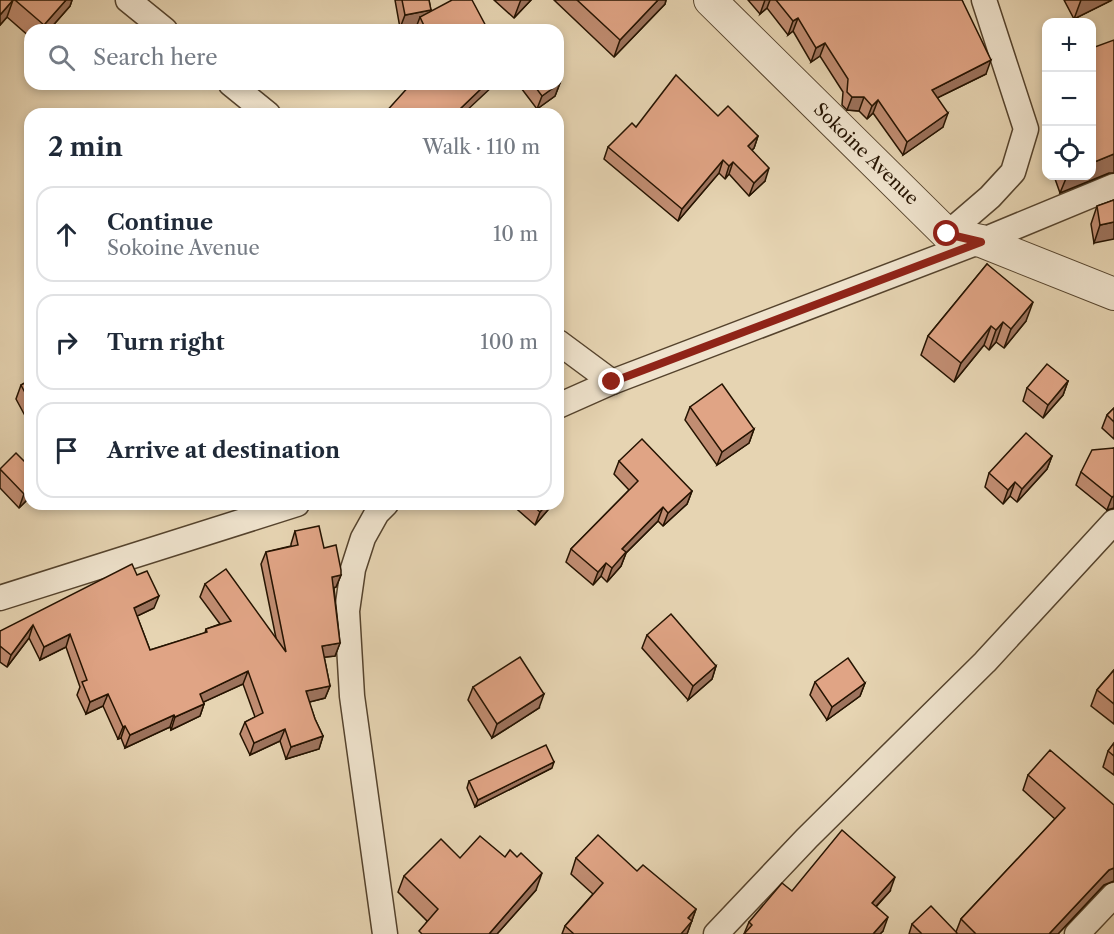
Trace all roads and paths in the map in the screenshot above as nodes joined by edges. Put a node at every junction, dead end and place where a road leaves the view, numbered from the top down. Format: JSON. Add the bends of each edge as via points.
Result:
{"nodes":[{"id":1,"x":128,"y":0,"type":"edge"},
{"id":2,"x":710,"y":0,"type":"edge"},
{"id":3,"x":984,"y":0,"type":"edge"},
{"id":4,"x":158,"y":24,"type":"edge"},
{"id":5,"x":238,"y":90,"type":"edge"},
{"id":6,"x":261,"y":108,"type":"edge"},
{"id":7,"x":1114,"y":186,"type":"edge"},
{"id":8,"x":947,"y":234,"type":"junction"},
{"id":9,"x":981,"y":242,"type":"junction"},
{"id":10,"x":1114,"y":294,"type":"edge"},
{"id":11,"x":564,"y":346,"type":"edge"},
{"id":12,"x":612,"y":382,"type":"junction"},
{"id":13,"x":564,"y":403,"type":"edge"},
{"id":14,"x":278,"y":510,"type":"edge"},
{"id":15,"x":380,"y":510,"type":"edge"},
{"id":16,"x":1114,"y":522,"type":"edge"},
{"id":17,"x":0,"y":598,"type":"edge"},
{"id":18,"x":1114,"y":895,"type":"edge"},
{"id":19,"x":385,"y":934,"type":"edge"},
{"id":20,"x":716,"y":934,"type":"edge"},
{"id":21,"x":1077,"y":934,"type":"edge"}],
"edges":[{"from":1,"to":4,"type":"street"},
{"from":2,"to":8,"type":"street","name":"Sokoine Avenue"},
{"from":3,"to":8,"type":"street","via":[[1026,129],[1012,172]]},
{"from":5,"to":6,"type":"street"},
{"from":7,"to":9,"type":"street"},
{"from":8,"to":9,"type":"street"},
{"from":9,"to":10,"type":"street"},
{"from":9,"to":12,"type":"street"},
{"from":11,"to":12,"type":"street"},
{"from":12,"to":13,"type":"street"},
{"from":14,"to":17,"type":"street"},
{"from":15,"to":19,"type":"street","via":[[363,538],[353,569],[347,611],[352,696]]},
{"from":16,"to":20,"type":"street","via":[[985,662]]},
{"from":18,"to":21,"type":"street"}]}
